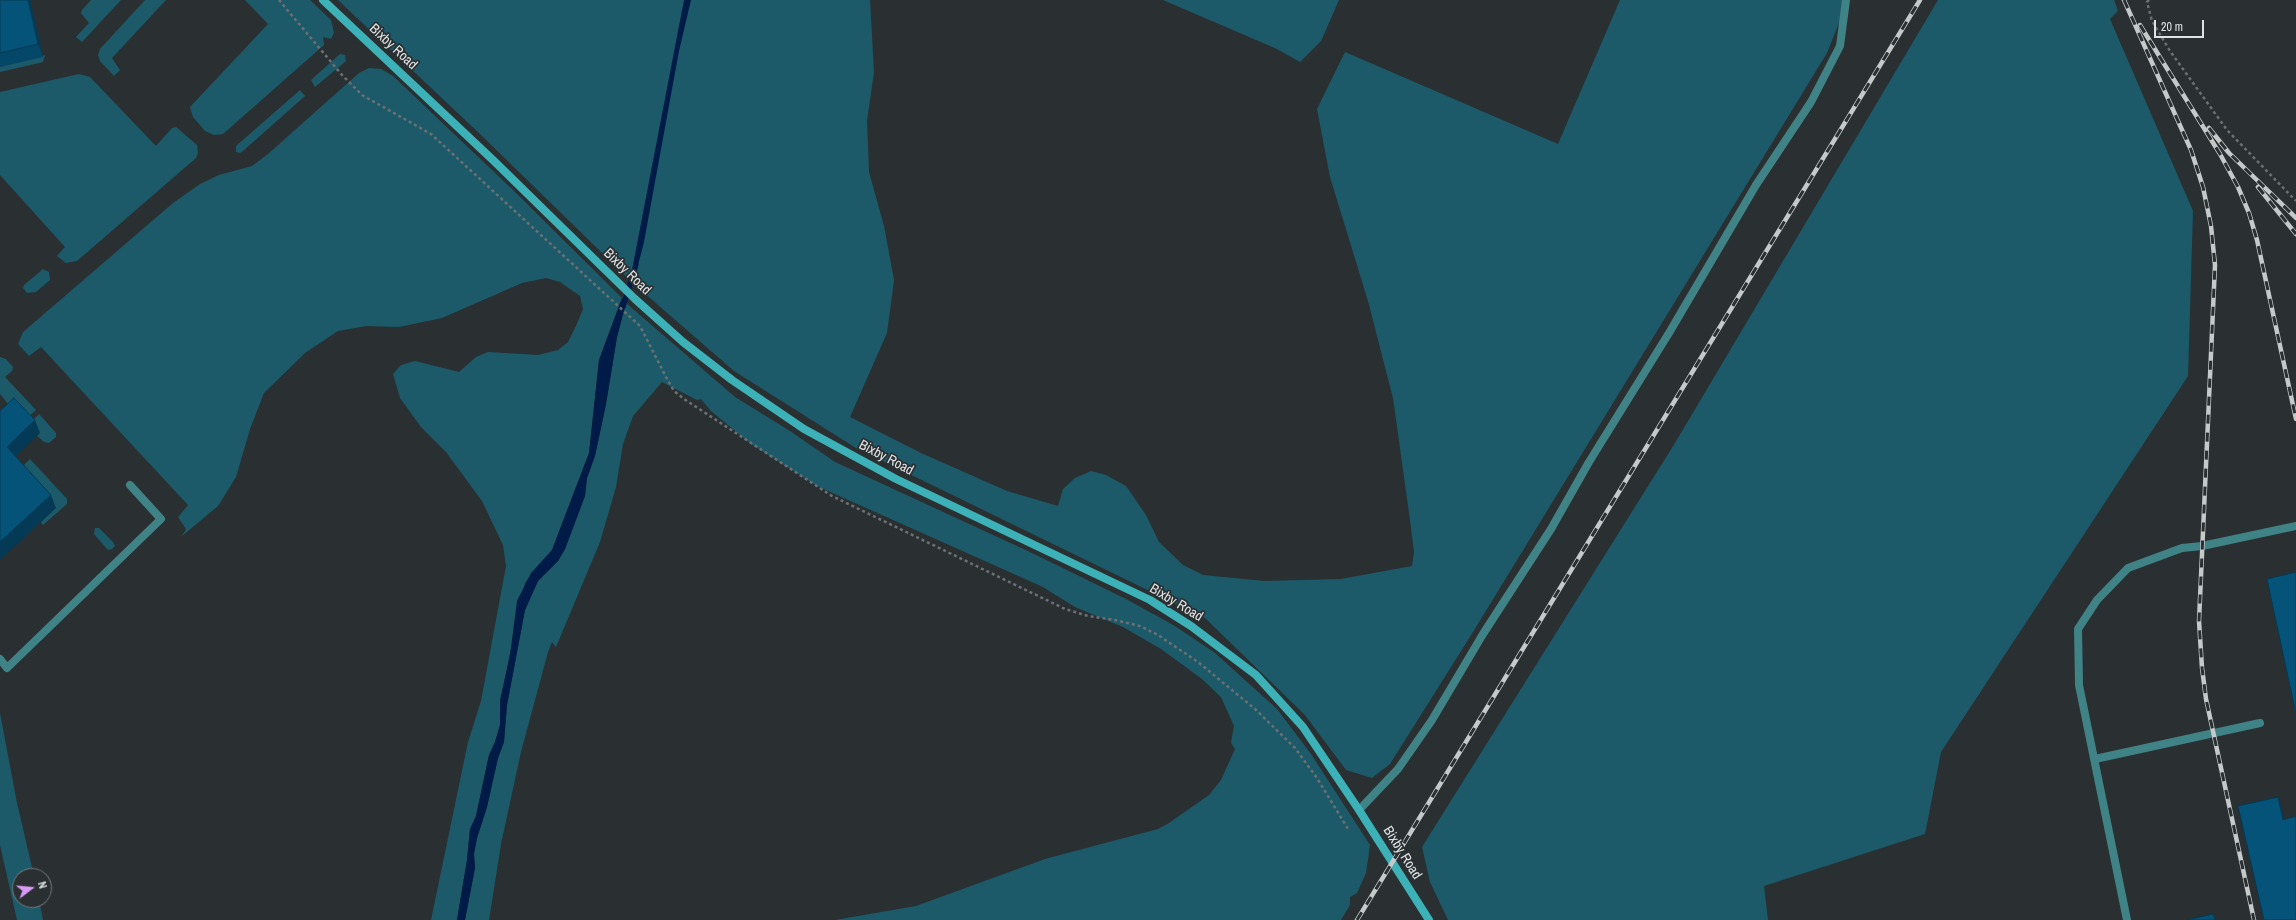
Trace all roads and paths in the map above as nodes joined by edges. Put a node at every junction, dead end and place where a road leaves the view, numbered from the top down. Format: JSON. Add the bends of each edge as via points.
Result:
{"nodes":[{"id":1,"x":279,"y":0,"type":"edge"},
{"id":2,"x":323,"y":0,"type":"edge"},
{"id":3,"x":1846,"y":0,"type":"edge"},
{"id":4,"x":2149,"y":0,"type":"edge"},
{"id":5,"x":2296,"y":201,"type":"edge"},
{"id":6,"x":130,"y":485,"type":"dead end"},
{"id":7,"x":2296,"y":526,"type":"edge"},
{"id":8,"x":0,"y":659,"type":"edge"},
{"id":9,"x":2260,"y":723,"type":"dead end"},
{"id":10,"x":2095,"y":759,"type":"junction"},
{"id":11,"x":1359,"y":810,"type":"junction"},
{"id":12,"x":1348,"y":829,"type":"dead end"},
{"id":13,"x":1429,"y":920,"type":"edge"},
{"id":14,"x":2127,"y":920,"type":"edge"}],
"edges":[{"from":1,"to":12,"type":"path","via":[[362,95],[432,134],[640,326],[674,391],[832,496],[1064,609],[1140,626],[1158,635],[1198,662],[1255,709],[1295,748]]},
{"from":2,"to":11,"type":"street","name":"Bixby Road","via":[[494,161],[619,284],[683,342],[732,380],[804,429],[896,479],[1150,600],[1191,626],[1256,675],[1280,700],[1303,727]]},
{"from":3,"to":11,"type":"lane","via":[[1840,46],[1811,102],[1756,185],[1551,529],[1483,634],[1432,720],[1398,769]]},
{"from":4,"to":5,"type":"path","via":[[2147,2],[2152,21],[2170,51],[2223,124]]},
{"from":6,"to":8,"type":"lane","via":[[161,519],[7,668]]},
{"from":7,"to":10,"type":"lane","via":[[2182,548],[2128,568],[2097,600],[2078,629],[2079,685]]},
{"from":9,"to":10,"type":"lane"},
{"from":10,"to":14,"type":"lane"},
{"from":11,"to":13,"type":"street","name":"Bixby Road"}]}
